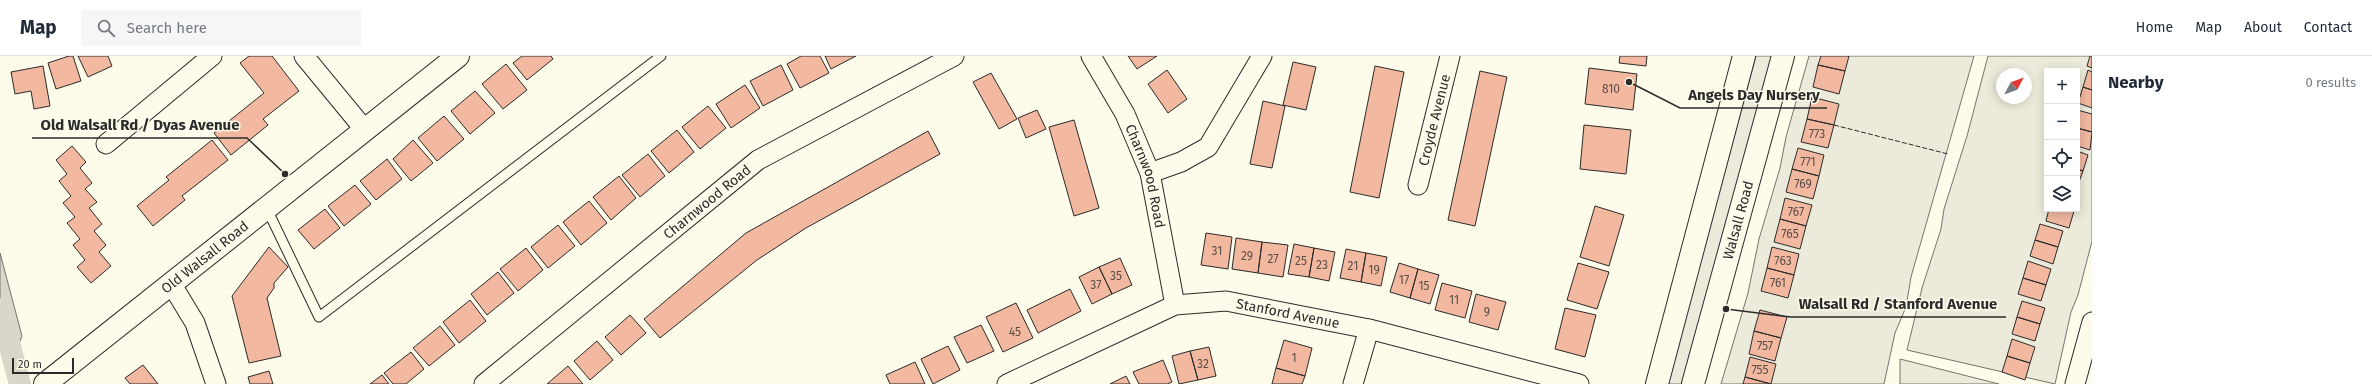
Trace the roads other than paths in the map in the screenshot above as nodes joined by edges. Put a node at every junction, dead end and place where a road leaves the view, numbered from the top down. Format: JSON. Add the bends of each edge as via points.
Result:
{"nodes":[{"id":1,"x":212,"y":56,"type":"edge"},
{"id":2,"x":304,"y":56,"type":"edge"},
{"id":3,"x":458,"y":56,"type":"edge"},
{"id":4,"x":661,"y":56,"type":"edge"},
{"id":5,"x":954,"y":56,"type":"edge"},
{"id":6,"x":1091,"y":56,"type":"edge"},
{"id":7,"x":1262,"y":56,"type":"edge"},
{"id":8,"x":1450,"y":56,"type":"edge"},
{"id":9,"x":1744,"y":56,"type":"edge"},
{"id":10,"x":1783,"y":56,"type":"edge"},
{"id":11,"x":365,"y":130,"type":"junction"},
{"id":12,"x":106,"y":144,"type":"dead end"},
{"id":13,"x":1150,"y":173,"type":"junction"},
{"id":14,"x":1418,"y":185,"type":"dead end"},
{"id":15,"x":267,"y":209,"type":"junction"},
{"id":16,"x":172,"y":285,"type":"junction"},
{"id":17,"x":1175,"y":305,"type":"junction"},
{"id":18,"x":2092,"y":322,"type":"edge"},
{"id":19,"x":1369,"y":329,"type":"junction"},
{"id":20,"x":45,"y":384,"type":"edge"},
{"id":21,"x":216,"y":384,"type":"edge"},
{"id":22,"x":484,"y":384,"type":"edge"},
{"id":23,"x":1007,"y":384,"type":"edge"},
{"id":24,"x":1353,"y":384,"type":"edge"},
{"id":25,"x":1579,"y":384,"type":"edge"},
{"id":26,"x":1657,"y":384,"type":"edge"},
{"id":27,"x":1693,"y":384,"type":"edge"},
{"id":28,"x":2075,"y":384,"type":"edge"}],
"edges":[{"from":1,"to":12,"type":"street"},
{"from":2,"to":11,"type":"street"},
{"from":3,"to":11,"type":"main road","name":"Old Walsall Road"},
{"from":4,"to":15,"type":"lane","via":[[319,317]]},
{"from":5,"to":22,"type":"street","name":"Charnwood Road","via":[[758,160]]},
{"from":6,"to":13,"type":"street","name":"Charnwood Road","via":[[1125,114]]},
{"from":7,"to":13,"type":"street","via":[[1208,147],[1181,162]]},
{"from":8,"to":14,"type":"street","name":"Croyde Avenue"},
{"from":9,"to":26,"type":"main road"},
{"from":10,"to":27,"type":"main road","name":"Walsall Road"},
{"from":11,"to":15,"type":"main road","name":"Old Walsall Road"},
{"from":13,"to":17,"type":"street","name":"Charnwood Road"},
{"from":15,"to":16,"type":"main road","name":"Old Walsall Road"},
{"from":16,"to":20,"type":"main road","name":"Old Walsall Road"},
{"from":16,"to":21,"type":"street","via":[[195,323]]},
{"from":17,"to":19,"type":"street","name":"Stanford Avenue","via":[[1226,302]]},
{"from":17,"to":23,"type":"street","name":"Stanford Avenue"},
{"from":18,"to":28,"type":"street"},
{"from":19,"to":24,"type":"street"},
{"from":19,"to":25,"type":"street","name":"Stanford Avenue"}]}
